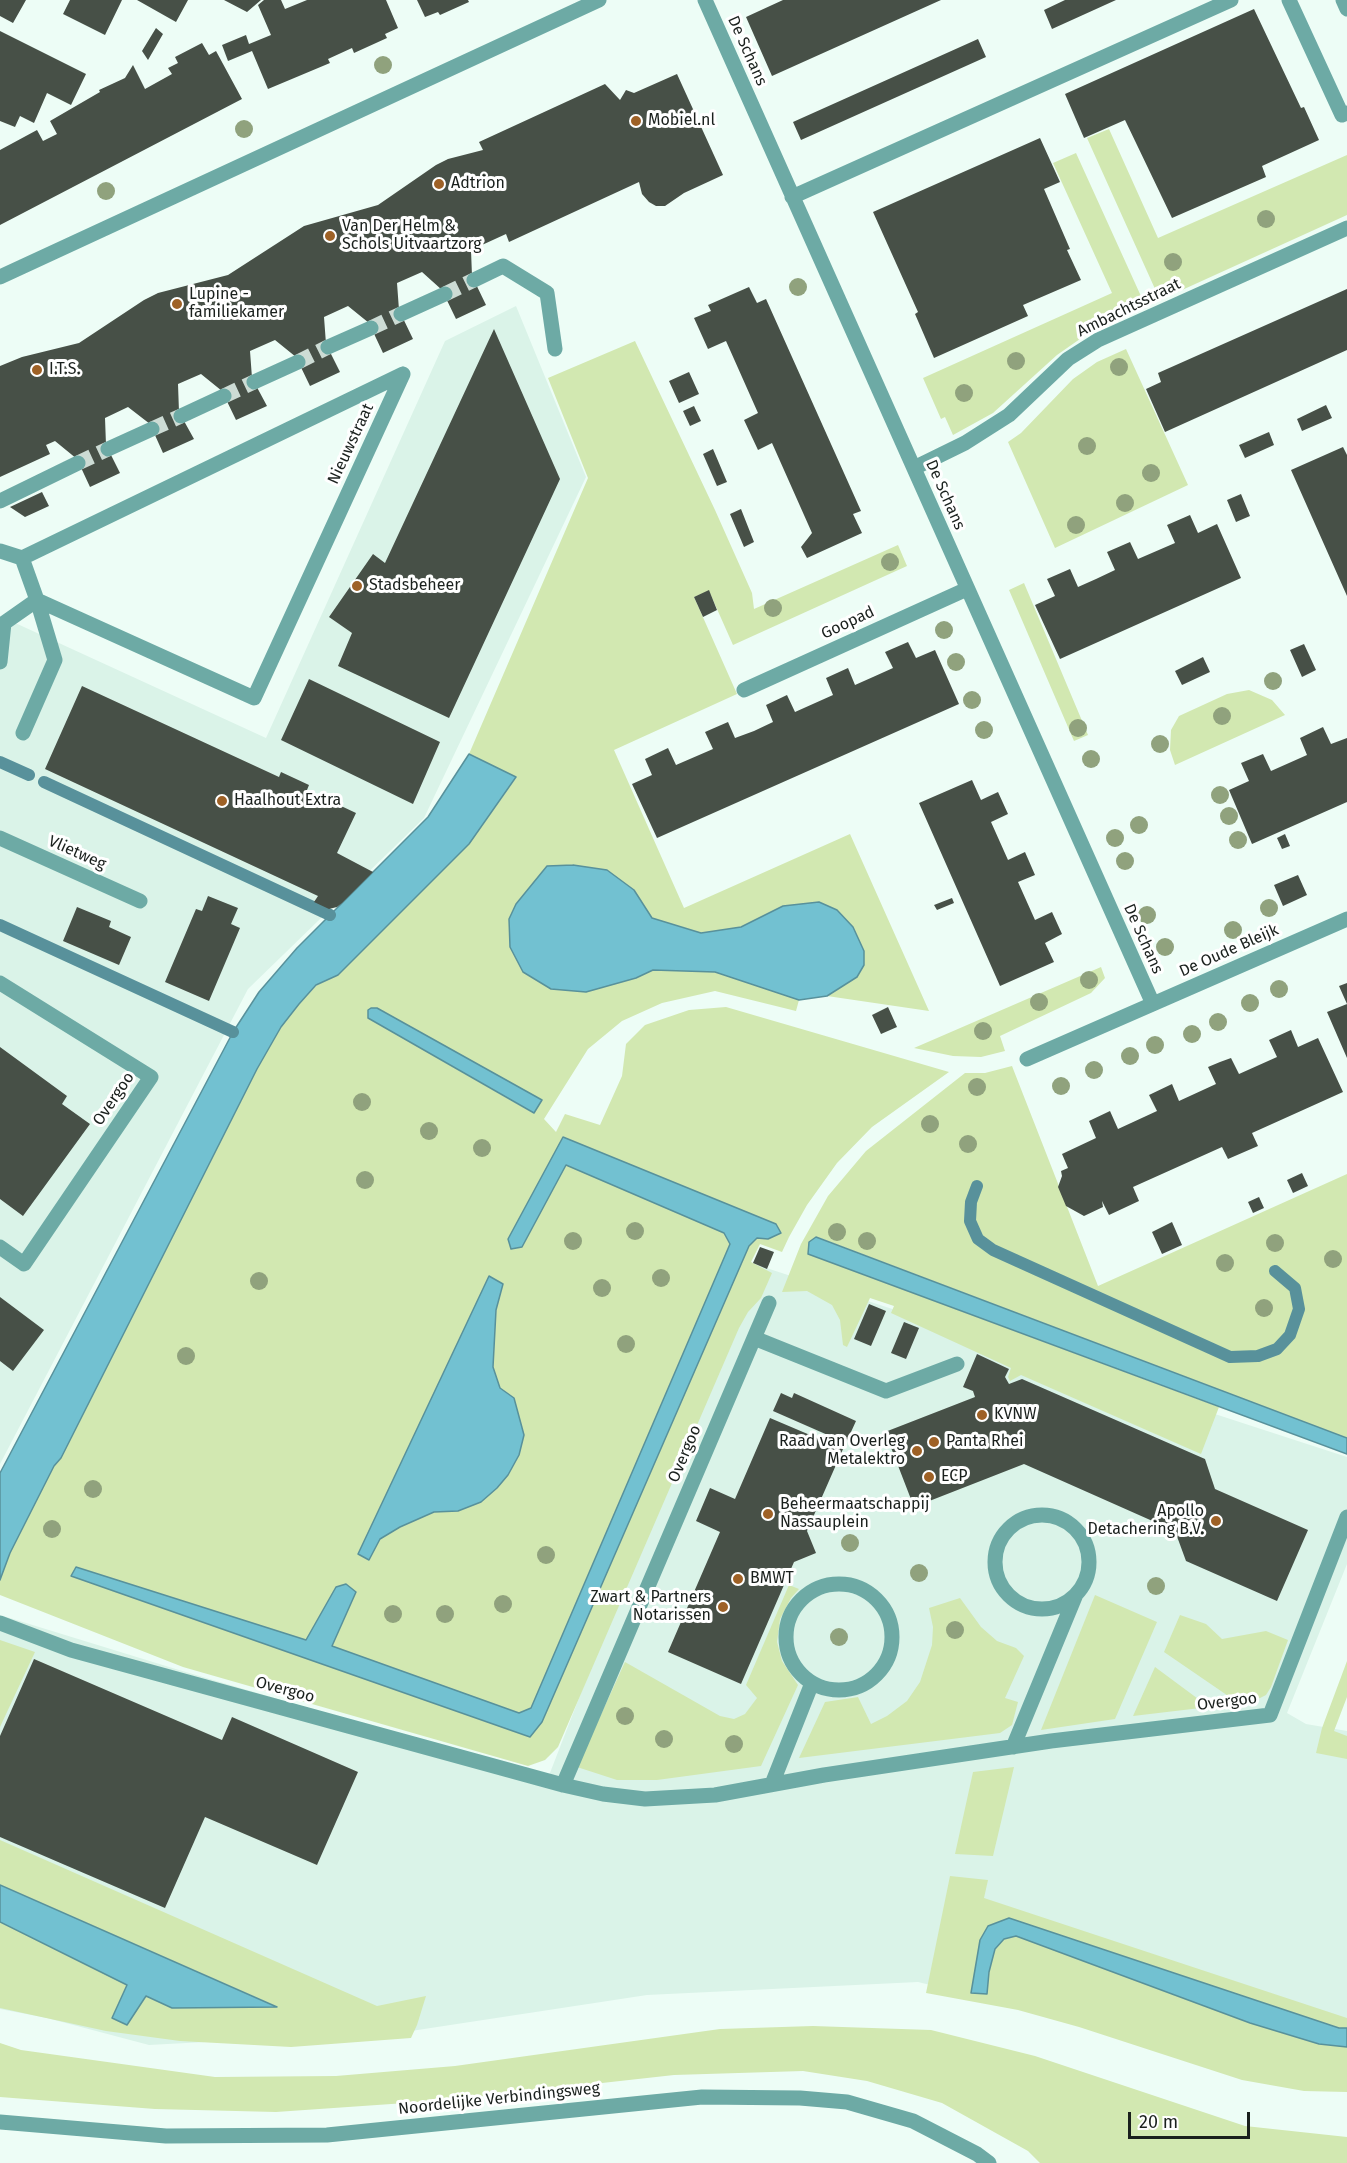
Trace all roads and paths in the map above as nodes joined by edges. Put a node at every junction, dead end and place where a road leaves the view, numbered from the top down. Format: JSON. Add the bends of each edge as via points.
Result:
{"nodes":[{"id":1,"x":598,"y":0,"type":"edge"},
{"id":2,"x":705,"y":0,"type":"edge"},
{"id":3,"x":1231,"y":0,"type":"edge"},
{"id":4,"x":1289,"y":0,"type":"edge"},
{"id":5,"x":1343,"y":0,"type":"edge"},
{"id":6,"x":1347,"y":9,"type":"edge"},
{"id":7,"x":1347,"y":113,"type":"edge"},
{"id":8,"x":792,"y":197,"type":"junction"},
{"id":9,"x":1347,"y":228,"type":"edge"},
{"id":10,"x":0,"y":277,"type":"edge"},
{"id":11,"x":474,"y":280,"type":"tunnel mouth"},
{"id":12,"x":445,"y":294,"type":"tunnel mouth"},
{"id":13,"x":400,"y":314,"type":"tunnel mouth"},
{"id":14,"x":371,"y":327,"type":"tunnel mouth"},
{"id":15,"x":328,"y":347,"type":"tunnel mouth"},
{"id":16,"x":555,"y":349,"type":"dead end"},
{"id":17,"x":298,"y":362,"type":"tunnel mouth"},
{"id":18,"x":254,"y":382,"type":"tunnel mouth"},
{"id":19,"x":224,"y":396,"type":"tunnel mouth"},
{"id":20,"x":181,"y":416,"type":"tunnel mouth"},
{"id":21,"x":152,"y":429,"type":"tunnel mouth"},
{"id":22,"x":108,"y":449,"type":"tunnel mouth"},
{"id":23,"x":78,"y":463,"type":"tunnel mouth"},
{"id":24,"x":914,"y":468,"type":"junction"},
{"id":25,"x":0,"y":501,"type":"edge"},
{"id":26,"x":0,"y":551,"type":"edge"},
{"id":27,"x":22,"y":558,"type":"junction"},
{"id":28,"x":967,"y":589,"type":"junction"},
{"id":29,"x":37,"y":600,"type":"junction"},
{"id":30,"x":0,"y":662,"type":"edge"},
{"id":31,"x":744,"y":690,"type":"dead end"},
{"id":32,"x":23,"y":733,"type":"dead end"},
{"id":33,"x":0,"y":838,"type":"edge"},
{"id":34,"x":140,"y":901,"type":"dead end"},
{"id":35,"x":1347,"y":919,"type":"edge"},
{"id":36,"x":0,"y":983,"type":"edge"},
{"id":37,"x":1153,"y":1004,"type":"junction"},
{"id":38,"x":1027,"y":1059,"type":"dead end"},
{"id":39,"x":0,"y":1247,"type":"edge"},
{"id":40,"x":770,"y":1303,"type":"dead end"},
{"id":41,"x":754,"y":1338,"type":"junction"},
{"id":42,"x":957,"y":1364,"type":"dead end"},
{"id":43,"x":1347,"y":1517,"type":"edge"},
{"id":44,"x":1076,"y":1595,"type":"junction"},
{"id":45,"x":0,"y":1623,"type":"edge"},
{"id":46,"x":812,"y":1683,"type":"junction"},
{"id":47,"x":1013,"y":1747,"type":"junction"},
{"id":48,"x":772,"y":1784,"type":"junction"},
{"id":49,"x":563,"y":1785,"type":"junction"},
{"id":50,"x":0,"y":2122,"type":"edge"},
{"id":51,"x":989,"y":2163,"type":"edge"}],
"edges":[{"from":1,"to":10,"type":"street"},
{"from":2,"to":8,"type":"street","name":"De Schans"},
{"from":3,"to":8,"type":"street"},
{"from":4,"to":7,"type":"street","via":[[1342,115]]},
{"from":5,"to":6,"type":"street"},
{"from":8,"to":24,"type":"street","name":"De Schans"},
{"from":9,"to":24,"type":"street","name":"Ambachtsstraat","via":[[1098,340],[1068,359],[1009,415],[965,443]]},
{"from":11,"to":16,"type":"street","via":[[503,266],[547,293]]},
{"from":12,"to":13,"type":"street"},
{"from":14,"to":15,"type":"street"},
{"from":17,"to":18,"type":"street"},
{"from":19,"to":20,"type":"street"},
{"from":21,"to":22,"type":"street"},
{"from":23,"to":25,"type":"street"},
{"from":24,"to":28,"type":"street","name":"De Schans"},
{"from":26,"to":27,"type":"street"},
{"from":27,"to":29,"type":"street"},
{"from":27,"to":29,"type":"street","name":"Nieuwstraat","via":[[403,374],[254,698]]},
{"from":28,"to":31,"type":"street","name":"Goopad"},
{"from":28,"to":37,"type":"street","name":"De Schans"},
{"from":29,"to":30,"type":"street","via":[[4,622]]},
{"from":29,"to":32,"type":"street","via":[[55,660]]},
{"from":33,"to":34,"type":"street","name":"Vlietweg"},
{"from":35,"to":37,"type":"street","name":"De Oude Bleijk"},
{"from":36,"to":39,"type":"street","name":"Overgoo","via":[[151,1077],[24,1264]]},
{"from":37,"to":38,"type":"street","name":"De Oude Bleijk"},
{"from":40,"to":41,"type":"street","name":"Overgoo"},
{"from":41,"to":42,"type":"street","via":[[886,1391]]},
{"from":41,"to":49,"type":"street","name":"Overgoo"},
{"from":43,"to":47,"type":"street","name":"Overgoo","via":[[1270,1715]]},
{"from":44,"to":44,"type":"street","via":[[1089,1566],[1088,1551],[1072,1525],[1043,1515],[1028,1517],[1003,1536],[996,1550],[995,1565],[999,1581],[1019,1604],[1049,1609]]},
{"from":44,"to":47,"type":"street"},
{"from":45,"to":49,"type":"street","name":"Overgoo","via":[[71,1650]]},
{"from":46,"to":46,"type":"street","via":[[844,1690],[875,1676],[885,1662],[891,1646],[889,1619],[876,1599],[863,1589],[846,1584],[810,1591],[788,1620],[785,1638],[789,1656],[798,1672]]},
{"from":46,"to":48,"type":"street"},
{"from":47,"to":48,"type":"street","name":"Overgoo"},
{"from":48,"to":49,"type":"street","name":"Overgoo","via":[[715,1795],[645,1798]]},
{"from":50,"to":51,"type":"street","name":"Noordelijke Verbindingsweg","via":[[166,2136],[327,2135],[702,2097],[800,2098],[847,2102],[913,2121]]}]}
